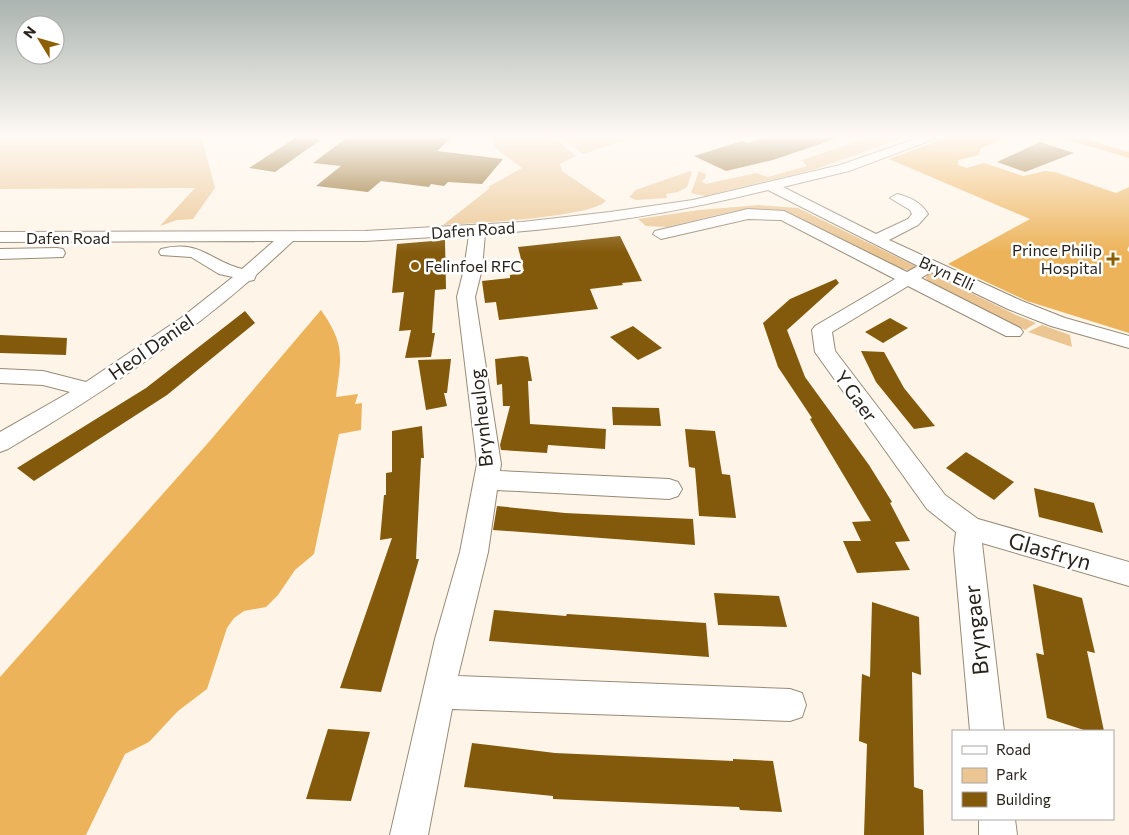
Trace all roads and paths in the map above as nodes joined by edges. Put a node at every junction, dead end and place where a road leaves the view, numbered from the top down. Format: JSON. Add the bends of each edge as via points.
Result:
{"nodes":[{"id":1,"x":816,"y":175,"type":"edge"},
{"id":2,"x":771,"y":186,"type":"junction"},
{"id":3,"x":896,"y":198,"type":"dead end"},
{"id":4,"x":478,"y":230,"type":"junction"},
{"id":5,"x":661,"y":234,"type":"dead end"},
{"id":6,"x":290,"y":235,"type":"junction"},
{"id":7,"x":0,"y":238,"type":"edge"},
{"id":8,"x":876,"y":240,"type":"junction"},
{"id":9,"x":0,"y":254,"type":"edge"},
{"id":10,"x":932,"y":265,"type":"junction"},
{"id":11,"x":248,"y":276,"type":"junction"},
{"id":12,"x":908,"y":279,"type":"junction"},
{"id":13,"x":1013,"y":332,"type":"dead end"},
{"id":14,"x":1129,"y":342,"type":"edge"},
{"id":15,"x":0,"y":376,"type":"edge"},
{"id":16,"x":88,"y":390,"type":"junction"},
{"id":17,"x":0,"y":443,"type":"edge"},
{"id":18,"x":487,"y":480,"type":"junction"},
{"id":19,"x":669,"y":489,"type":"dead end"},
{"id":20,"x":970,"y":528,"type":"junction"},
{"id":21,"x":1129,"y":574,"type":"edge"},
{"id":22,"x":439,"y":692,"type":"junction"},
{"id":23,"x":790,"y":705,"type":"dead end"},
{"id":24,"x":987,"y":730,"type":"edge"},
{"id":25,"x":997,"y":820,"type":"edge"},
{"id":26,"x":409,"y":835,"type":"edge"},
{"id":27,"x":998,"y":835,"type":"edge"}],
"edges":[{"from":1,"to":2,"type":"street","name":"Dafen Road"},
{"from":2,"to":4,"type":"street","name":"Dafen Road","via":[[693,204],[610,217]]},
{"from":2,"to":8,"type":"street","name":"Bryn Elli"},
{"from":3,"to":8,"type":"street","via":[[916,207],[920,214],[913,222]]},
{"from":4,"to":6,"type":"street","name":"Dafen Road","via":[[365,236]]},
{"from":4,"to":18,"type":"street","name":"Brynheulog","via":[[466,297],[489,464]]},
{"from":5,"to":12,"type":"street","via":[[748,214],[784,216]]},
{"from":6,"to":7,"type":"street","name":"Dafen Road"},
{"from":6,"to":11,"type":"street","name":"Heol Daniel"},
{"from":8,"to":10,"type":"street","name":"Bryn Elli"},
{"from":9,"to":11,"type":"street","via":[[194,252],[225,270]]},
{"from":10,"to":12,"type":"street","name":"Y Gaer"},
{"from":10,"to":14,"type":"street","name":"Bryn Elli","via":[[1023,309]]},
{"from":11,"to":16,"type":"street","name":"Heol Daniel","via":[[165,340]]},
{"from":12,"to":13,"type":"street"},
{"from":12,"to":20,"type":"street","name":"Y Gaer","via":[[822,330],[825,352],[936,502]]},
{"from":15,"to":16,"type":"street","via":[[43,378]]},
{"from":16,"to":17,"type":"street","name":"Heol Daniel"},
{"from":18,"to":19,"type":"street"},
{"from":18,"to":22,"type":"street","name":"Brynheulog","via":[[474,552]]},
{"from":20,"to":21,"type":"street","name":"Glasfryn"},
{"from":20,"to":24,"type":"street","name":"Bryngaer","via":[[968,549]]},
{"from":22,"to":23,"type":"street"},
{"from":22,"to":26,"type":"street","name":"Brynheulog"},
{"from":25,"to":27,"type":"street"}]}
